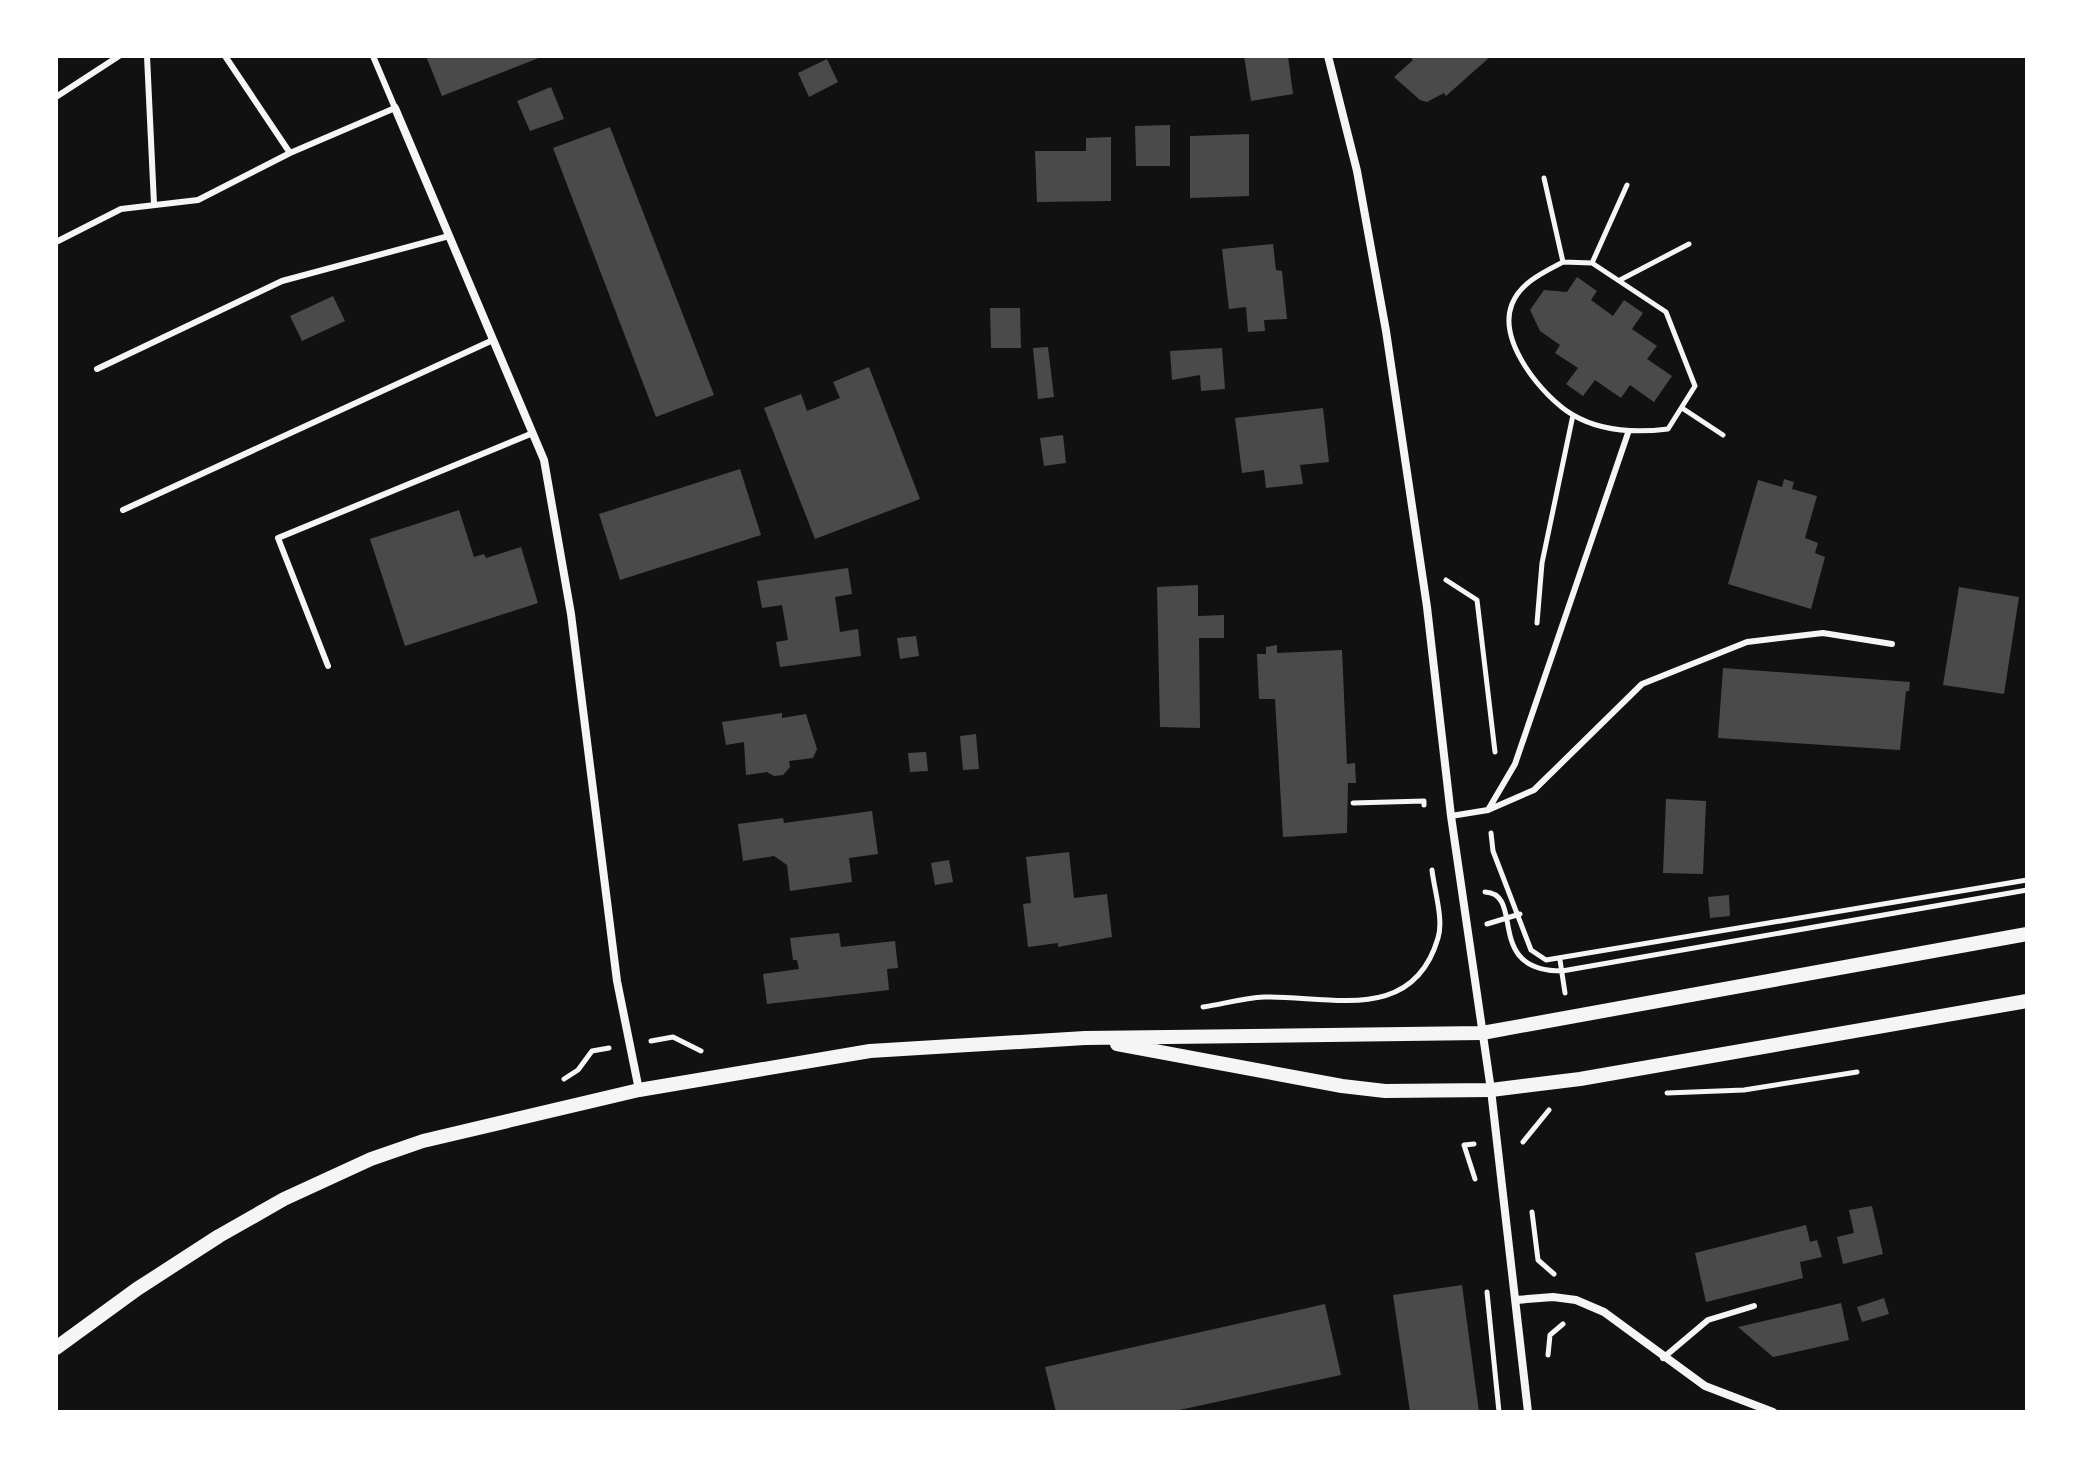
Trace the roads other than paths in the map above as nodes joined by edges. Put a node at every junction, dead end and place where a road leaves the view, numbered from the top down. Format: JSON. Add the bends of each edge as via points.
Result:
{"nodes":[{"id":1,"x":119,"y":56,"type":"edge"},
{"id":2,"x":147,"y":56,"type":"edge"},
{"id":3,"x":225,"y":56,"type":"edge"},
{"id":4,"x":373,"y":56,"type":"edge"},
{"id":5,"x":1328,"y":56,"type":"edge"},
{"id":6,"x":56,"y":97,"type":"edge"},
{"id":7,"x":395,"y":108,"type":"junction"},
{"id":8,"x":290,"y":153,"type":"junction"},
{"id":9,"x":154,"y":204,"type":"junction"},
{"id":10,"x":449,"y":236,"type":"junction"},
{"id":11,"x":56,"y":242,"type":"edge"},
{"id":12,"x":493,"y":340,"type":"junction"},
{"id":13,"x":97,"y":369,"type":"dead end"},
{"id":14,"x":533,"y":433,"type":"junction"},
{"id":15,"x":1628,"y":433,"type":"road end"},
{"id":16,"x":123,"y":510,"type":"dead end"},
{"id":17,"x":1892,"y":644,"type":"dead end"},
{"id":18,"x":328,"y":666,"type":"dead end"},
{"id":19,"x":1488,"y":810,"type":"junction"},
{"id":20,"x":1451,"y":816,"type":"junction"},
{"id":21,"x":2027,"y":934,"type":"edge"},
{"id":22,"x":2027,"y":1001,"type":"edge"},
{"id":23,"x":1482,"y":1033,"type":"junction"},
{"id":24,"x":1085,"y":1038,"type":"junction"},
{"id":25,"x":639,"y":1090,"type":"junction"},
{"id":26,"x":1491,"y":1090,"type":"junction"},
{"id":27,"x":1516,"y":1300,"type":"junction"},
{"id":28,"x":1754,"y":1306,"type":"dead end"},
{"id":29,"x":56,"y":1348,"type":"edge"},
{"id":30,"x":1663,"y":1358,"type":"junction"},
{"id":31,"x":1528,"y":1412,"type":"edge"},
{"id":32,"x":1773,"y":1412,"type":"edge"}],
"edges":[{"from":1,"to":6,"type":"lane"},
{"from":2,"to":9,"type":"lane"},
{"from":3,"to":8,"type":"lane"},
{"from":4,"to":7,"type":"lane"},
{"from":5,"to":20,"type":"street","via":[[1357,171],[1386,331]]},
{"from":7,"to":8,"type":"lane"},
{"from":7,"to":10,"type":"street"},
{"from":8,"to":9,"type":"lane","via":[[198,200]]},
{"from":9,"to":11,"type":"lane","via":[[121,209]]},
{"from":10,"to":12,"type":"street"},
{"from":10,"to":13,"type":"lane","via":[[282,281]]},
{"from":12,"to":14,"type":"street"},
{"from":12,"to":16,"type":"lane"},
{"from":14,"to":18,"type":"lane","via":[[278,538]]},
{"from":14,"to":25,"type":"street","via":[[544,460],[571,614],[617,981]]},
{"from":15,"to":19,"type":"lane","via":[[1515,764]]},
{"from":17,"to":19,"type":"lane","via":[[1823,633],[1747,642],[1642,684],[1534,790]]},
{"from":19,"to":20,"type":"lane"},
{"from":20,"to":23,"type":"street"},
{"from":21,"to":23,"type":"street"},
{"from":22,"to":26,"type":"street"},
{"from":23,"to":24,"type":"street"},
{"from":23,"to":26,"type":"street"},
{"from":24,"to":25,"type":"street","via":[[870,1051]]},
{"from":24,"to":26,"type":"street","via":[[1342,1086]]},
{"from":25,"to":29,"type":"street","via":[[423,1141],[358,1165],[219,1236]]},
{"from":26,"to":27,"type":"street"},
{"from":27,"to":30,"type":"street","via":[[1576,1300],[1604,1312]]},
{"from":27,"to":31,"type":"street"},
{"from":28,"to":30,"type":"lane","via":[[1708,1320]]},
{"from":30,"to":32,"type":"street","via":[[1705,1386]]}]}
